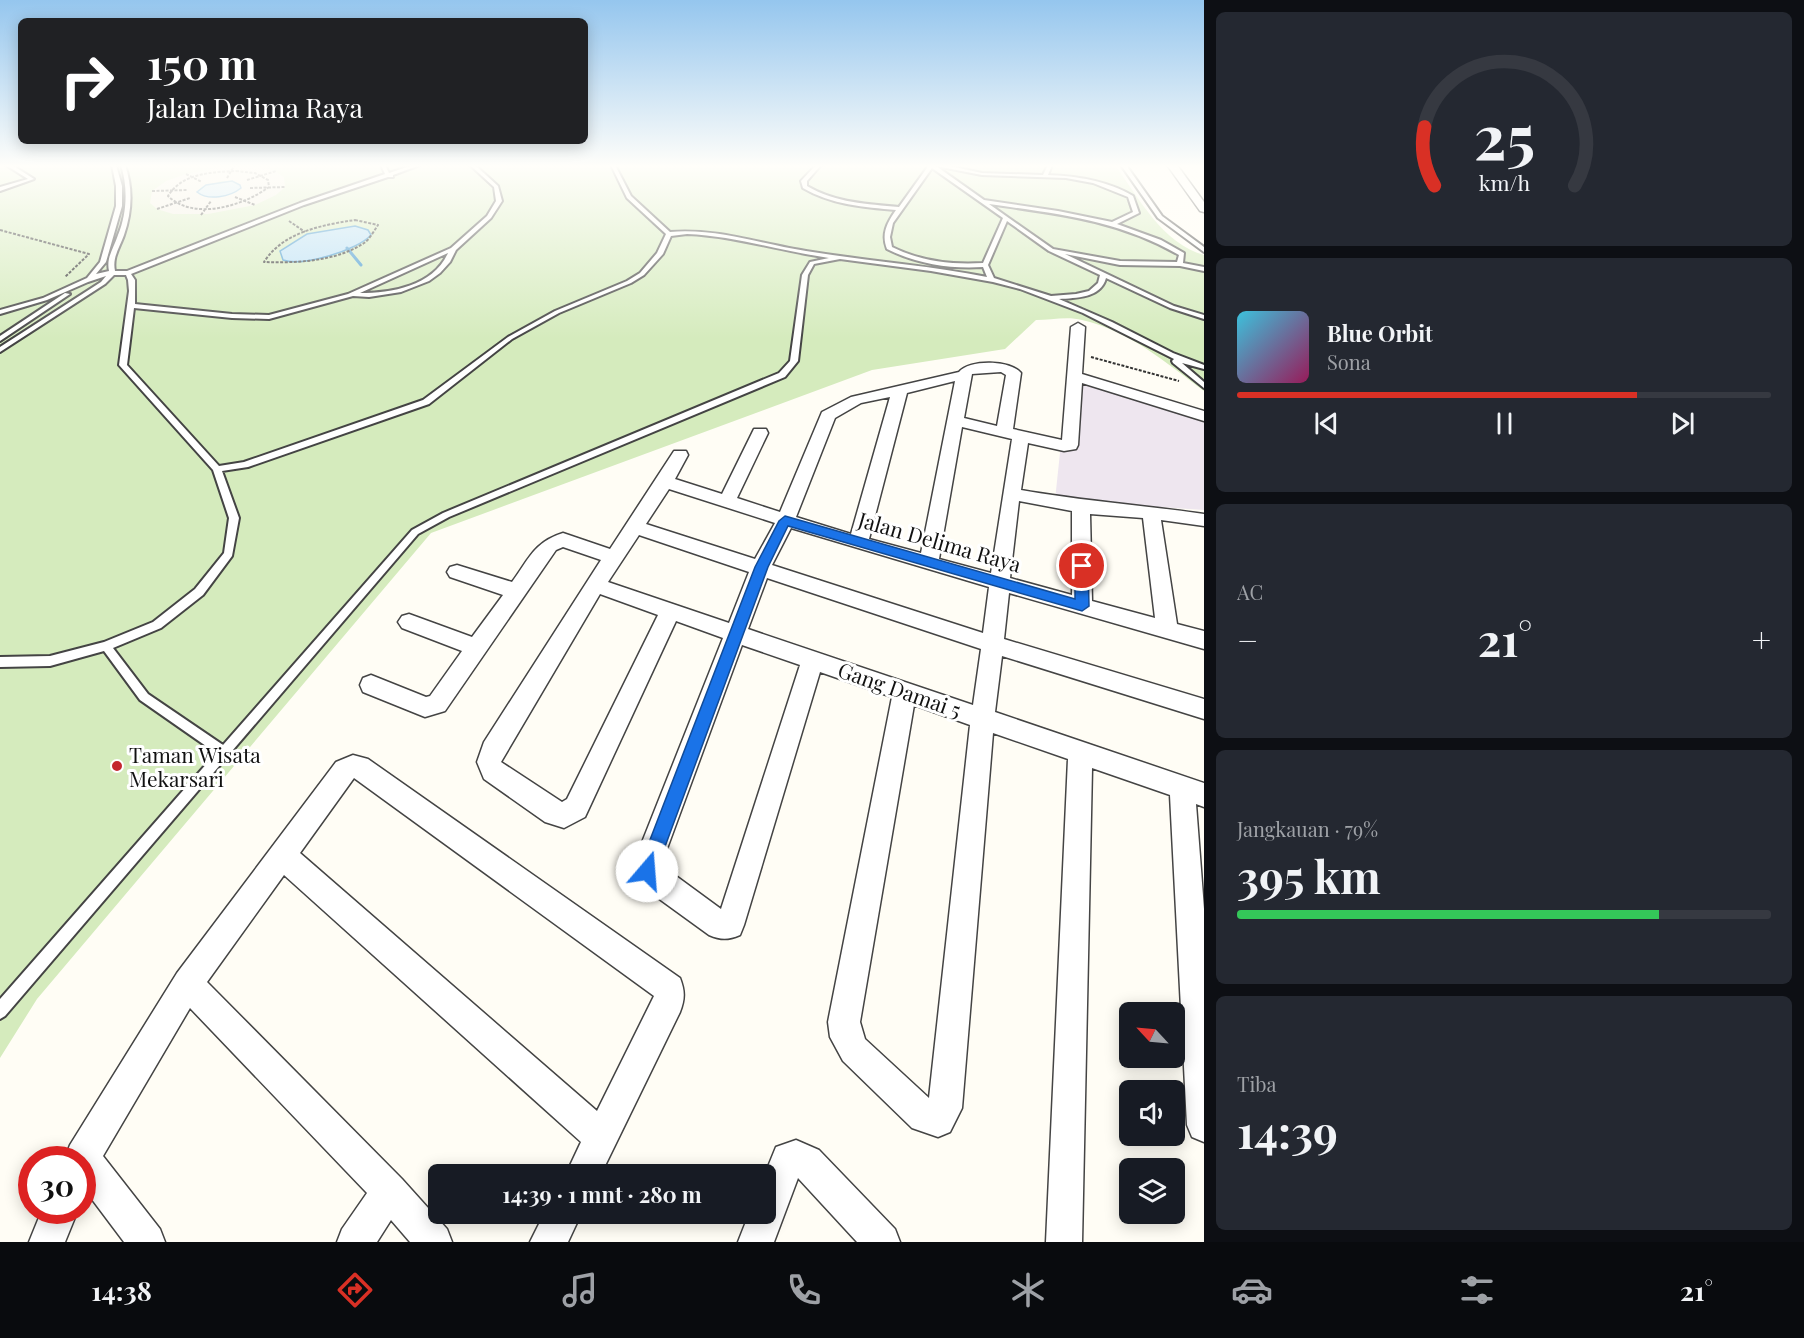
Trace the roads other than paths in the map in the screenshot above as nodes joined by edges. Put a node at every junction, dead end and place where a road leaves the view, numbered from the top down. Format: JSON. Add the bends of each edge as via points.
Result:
{"nodes":[{"id":1,"x":114,"y":223,"type":"edge"},
{"id":2,"x":124,"y":223,"type":"edge"},
{"id":3,"x":253,"y":223,"type":"edge"},
{"id":4,"x":482,"y":223,"type":"edge"},
{"id":5,"x":657,"y":223,"type":"edge"},
{"id":6,"x":890,"y":223,"type":"edge"},
{"id":7,"x":1003,"y":223,"type":"edge"},
{"id":8,"x":1011,"y":223,"type":"edge"},
{"id":9,"x":1106,"y":223,"type":"edge"},
{"id":10,"x":1168,"y":223,"type":"edge"},
{"id":11,"x":1112,"y":224,"type":"joint"},
{"id":12,"x":669,"y":234,"type":"junction"},
{"id":13,"x":453,"y":249,"type":"junction"},
{"id":14,"x":1051,"y":250,"type":"junction"},
{"id":15,"x":1204,"y":250,"type":"edge"},
{"id":16,"x":838,"y":258,"type":"junction"},
{"id":17,"x":1180,"y":264,"type":"junction"},
{"id":18,"x":985,"y":265,"type":"junction"},
{"id":19,"x":1204,"y":269,"type":"edge"},
{"id":20,"x":125,"y":272,"type":"junction"},
{"id":21,"x":113,"y":273,"type":"junction"},
{"id":22,"x":1103,"y":275,"type":"junction"},
{"id":23,"x":992,"y":279,"type":"junction"},
{"id":24,"x":87,"y":280,"type":"junction"},
{"id":25,"x":350,"y":295,"type":"junction"},
{"id":26,"x":1050,"y":297,"type":"junction"},
{"id":27,"x":130,"y":306,"type":"junction"},
{"id":28,"x":0,"y":312,"type":"edge"},
{"id":29,"x":1204,"y":318,"type":"edge"},
{"id":30,"x":1078,"y":327,"type":"dead end"},
{"id":31,"x":0,"y":339,"type":"edge"},
{"id":32,"x":0,"y":350,"type":"edge"},
{"id":33,"x":1174,"y":359,"type":"junction"},
{"id":34,"x":1204,"y":367,"type":"edge"},
{"id":35,"x":964,"y":375,"type":"junction"},
{"id":36,"x":1073,"y":376,"type":"junction"},
{"id":37,"x":1204,"y":386,"type":"edge"},
{"id":38,"x":900,"y":390,"type":"junction"},
{"id":39,"x":1204,"y":416,"type":"edge"},
{"id":40,"x":956,"y":421,"type":"junction"},
{"id":41,"x":760,"y":433,"type":"dead end"},
{"id":42,"x":1013,"y":434,"type":"junction"},
{"id":43,"x":680,"y":455,"type":"dead end"},
{"id":44,"x":217,"y":469,"type":"junction"},
{"id":45,"x":665,"y":482,"type":"junction"},
{"id":46,"x":1011,"y":494,"type":"junction"},
{"id":47,"x":727,"y":501,"type":"junction"},
{"id":48,"x":1081,"y":507,"type":"junction"},
{"id":49,"x":1151,"y":512,"type":"junction"},
{"id":50,"x":1204,"y":520,"type":"edge"},
{"id":51,"x":785,"y":521,"type":"junction"},
{"id":52,"x":634,"y":526,"type":"junction"},
{"id":53,"x":858,"y":543,"type":"junction"},
{"id":54,"x":613,"y":557,"type":"junction"},
{"id":55,"x":929,"y":562,"type":"junction"},
{"id":56,"x":761,"y":567,"type":"junction"},
{"id":57,"x":457,"y":572,"type":"dead end"},
{"id":58,"x":1000,"y":582,"type":"junction"},
{"id":59,"x":595,"y":585,"type":"junction"},
{"id":60,"x":515,"y":591,"type":"junction"},
{"id":61,"x":1082,"y":606,"type":"junction"},
{"id":62,"x":670,"y":612,"type":"junction"},
{"id":63,"x":409,"y":622,"type":"dead end"},
{"id":64,"x":1167,"y":630,"type":"junction"},
{"id":65,"x":737,"y":634,"type":"junction"},
{"id":66,"x":1204,"y":640,"type":"edge"},
{"id":67,"x":994,"y":645,"type":"junction"},
{"id":68,"x":106,"y":646,"type":"junction"},
{"id":69,"x":476,"y":647,"type":"junction"},
{"id":70,"x":813,"y":658,"type":"junction"},
{"id":71,"x":0,"y":662,"type":"edge"},
{"id":72,"x":371,"y":685,"type":"dead end"},
{"id":73,"x":905,"y":691,"type":"junction"},
{"id":74,"x":1204,"y":709,"type":"edge"},
{"id":75,"x":983,"y":717,"type":"junction"},
{"id":76,"x":224,"y":752,"type":"junction"},
{"id":77,"x":1080,"y":753,"type":"junction"},
{"id":78,"x":1193,"y":791,"type":"edge"},
{"id":79,"x":284,"y":857,"type":"junction"},
{"id":80,"x":189,"y":984,"type":"junction"},
{"id":81,"x":0,"y":1011,"type":"edge"},
{"id":82,"x":1204,"y":1114,"type":"edge"},
{"id":83,"x":602,"y":1138,"type":"junction"},
{"id":84,"x":89,"y":1146,"type":"edge"},
{"id":85,"x":588,"y":1164,"type":"edge"},
{"id":86,"x":96,"y":1176,"type":"edge"},
{"id":87,"x":390,"y":1191,"type":"junction"},
{"id":88,"x":54,"y":1224,"type":"edge"},
{"id":89,"x":558,"y":1224,"type":"edge"},
{"id":90,"x":47,"y":1242,"type":"edge"},
{"id":91,"x":147,"y":1242,"type":"edge"},
{"id":92,"x":355,"y":1242,"type":"edge"},
{"id":93,"x":434,"y":1242,"type":"edge"},
{"id":94,"x":548,"y":1242,"type":"edge"},
{"id":95,"x":756,"y":1242,"type":"edge"},
{"id":96,"x":882,"y":1242,"type":"edge"},
{"id":97,"x":1064,"y":1242,"type":"edge"}],
"edges":[{"from":1,"to":24,"type":"lane","via":[[103,262]]},
{"from":2,"to":21,"type":"lane","via":[[111,254]]},
{"from":3,"to":20,"type":"lane"},
{"from":4,"to":13,"type":"lane"},
{"from":5,"to":12,"type":"lane"},
{"from":6,"to":18,"type":"lane","via":[[885,239],[889,248],[900,254],[939,263]]},
{"from":7,"to":18,"type":"lane"},
{"from":8,"to":14,"type":"lane"},
{"from":9,"to":11,"type":"lane"},
{"from":10,"to":15,"type":"lane"},
{"from":11,"to":17,"type":"lane","via":[[1157,237],[1182,254]]},
{"from":12,"to":16,"type":"lane","via":[[716,233]]},
{"from":12,"to":44,"type":"lane","via":[[660,254],[642,274],[556,312],[510,338],[426,402],[244,465]]},
{"from":13,"to":25,"type":"lane"},
{"from":13,"to":25,"type":"lane","via":[[450,261],[423,282],[387,292]]},
{"from":14,"to":17,"type":"lane","via":[[1120,263]]},
{"from":14,"to":22,"type":"lane"},
{"from":16,"to":23,"type":"lane"},
{"from":16,"to":76,"type":"lane","via":[[813,263],[805,275],[794,361],[782,375],[446,515],[415,532]]},
{"from":17,"to":19,"type":"lane"},
{"from":18,"to":23,"type":"lane"},
{"from":20,"to":21,"type":"lane"},
{"from":20,"to":27,"type":"lane","via":[[133,291]]},
{"from":21,"to":24,"type":"lane"},
{"from":21,"to":32,"type":"lane"},
{"from":22,"to":26,"type":"lane","via":[[1096,290]]},
{"from":22,"to":29,"type":"lane"},
{"from":23,"to":26,"type":"lane"},
{"from":24,"to":28,"type":"lane"},
{"from":24,"to":31,"type":"lane"},
{"from":25,"to":27,"type":"lane","via":[[269,317]]},
{"from":26,"to":33,"type":"lane","via":[[1116,326]]},
{"from":27,"to":44,"type":"lane","via":[[123,365]]},
{"from":30,"to":36,"type":"street"},
{"from":33,"to":34,"type":"lane"},
{"from":33,"to":37,"type":"lane"},
{"from":35,"to":38,"type":"street"},
{"from":35,"to":40,"type":"street"},
{"from":35,"to":42,"type":"street","via":[[968,370],[989,367],[1014,373]]},
{"from":36,"to":39,"type":"street"},
{"from":36,"to":42,"type":"street","via":[[1070,445]]},
{"from":38,"to":51,"type":"street","via":[[856,400],[828,415]]},
{"from":38,"to":53,"type":"street"},
{"from":40,"to":42,"type":"street"},
{"from":40,"to":55,"type":"street"},
{"from":41,"to":47,"type":"street"},
{"from":42,"to":46,"type":"street"},
{"from":43,"to":45,"type":"street"},
{"from":44,"to":68,"type":"lane","via":[[234,518],[229,554],[199,592],[157,625]]},
{"from":45,"to":47,"type":"street","name":"Jalan Delima Raya"},
{"from":45,"to":52,"type":"street"},
{"from":46,"to":48,"type":"street"},
{"from":46,"to":58,"type":"street"},
{"from":47,"to":51,"type":"street","name":"Jalan Delima Raya"},
{"from":48,"to":49,"type":"street"},
{"from":48,"to":61,"type":"street"},
{"from":49,"to":50,"type":"street"},
{"from":49,"to":64,"type":"street"},
{"from":51,"to":53,"type":"street","name":"Jalan Delima Raya"},
{"from":51,"to":56,"type":"street"},
{"from":52,"to":54,"type":"street"},
{"from":52,"to":56,"type":"street"},
{"from":53,"to":55,"type":"street","name":"Jalan Delima Raya"},
{"from":54,"to":59,"type":"street"},
{"from":54,"to":60,"type":"street","via":[[563,540],[555,542]]},
{"from":55,"to":58,"type":"street","name":"Jalan Delima Raya"},
{"from":56,"to":65,"type":"street"},
{"from":56,"to":67,"type":"street"},
{"from":57,"to":60,"type":"street"},
{"from":58,"to":61,"type":"street","name":"Jalan Delima Raya"},
{"from":58,"to":67,"type":"street"},
{"from":59,"to":62,"type":"street","name":"Gang Damai 5"},
{"from":59,"to":62,"type":"street","via":[[489,762],[493,771],[554,813],[564,815],[576,808]]},
{"from":60,"to":69,"type":"street"},
{"from":61,"to":64,"type":"street","name":"Jalan Delima Raya"},
{"from":62,"to":65,"type":"street","name":"Gang Damai 5"},
{"from":63,"to":69,"type":"street"},
{"from":64,"to":66,"type":"street","name":"Jalan Delima Raya"},
{"from":65,"to":70,"type":"street","name":"Gang Damai 5"},
{"from":65,"to":70,"type":"street","via":[[647,871],[724,927],[730,925]]},
{"from":67,"to":74,"type":"street"},
{"from":67,"to":75,"type":"street"},
{"from":68,"to":71,"type":"lane","via":[[50,661]]},
{"from":68,"to":76,"type":"lane","via":[[144,697]]},
{"from":69,"to":72,"type":"street","via":[[432,707]]},
{"from":70,"to":73,"type":"street","name":"Gang Damai 5"},
{"from":73,"to":75,"type":"street","name":"Gang Damai 5"},
{"from":73,"to":75,"type":"street","via":[[844,1022],[846,1037],[854,1050],[924,1116],[938,1120],[945,1108]]},
{"from":75,"to":77,"type":"street","name":"Gang Damai 5"},
{"from":76,"to":81,"type":"lane"},
{"from":77,"to":78,"type":"street","name":"Gang Damai 5"},
{"from":77,"to":97,"type":"street"},
{"from":78,"to":82,"type":"street"},
{"from":79,"to":80,"type":"street"},
{"from":79,"to":83,"type":"street"},
{"from":79,"to":83,"type":"street","via":[[345,770],[359,767],[669,989],[669,1002]]},
{"from":80,"to":84,"type":"street"},
{"from":80,"to":87,"type":"street"},
{"from":83,"to":85,"type":"street"},
{"from":86,"to":91,"type":"street"},
{"from":87,"to":92,"type":"street"},
{"from":87,"to":93,"type":"street"},
{"from":88,"to":90,"type":"street"},
{"from":89,"to":94,"type":"street"},
{"from":95,"to":96,"type":"street","via":[[788,1159],[795,1157],[807,1162]]}]}
